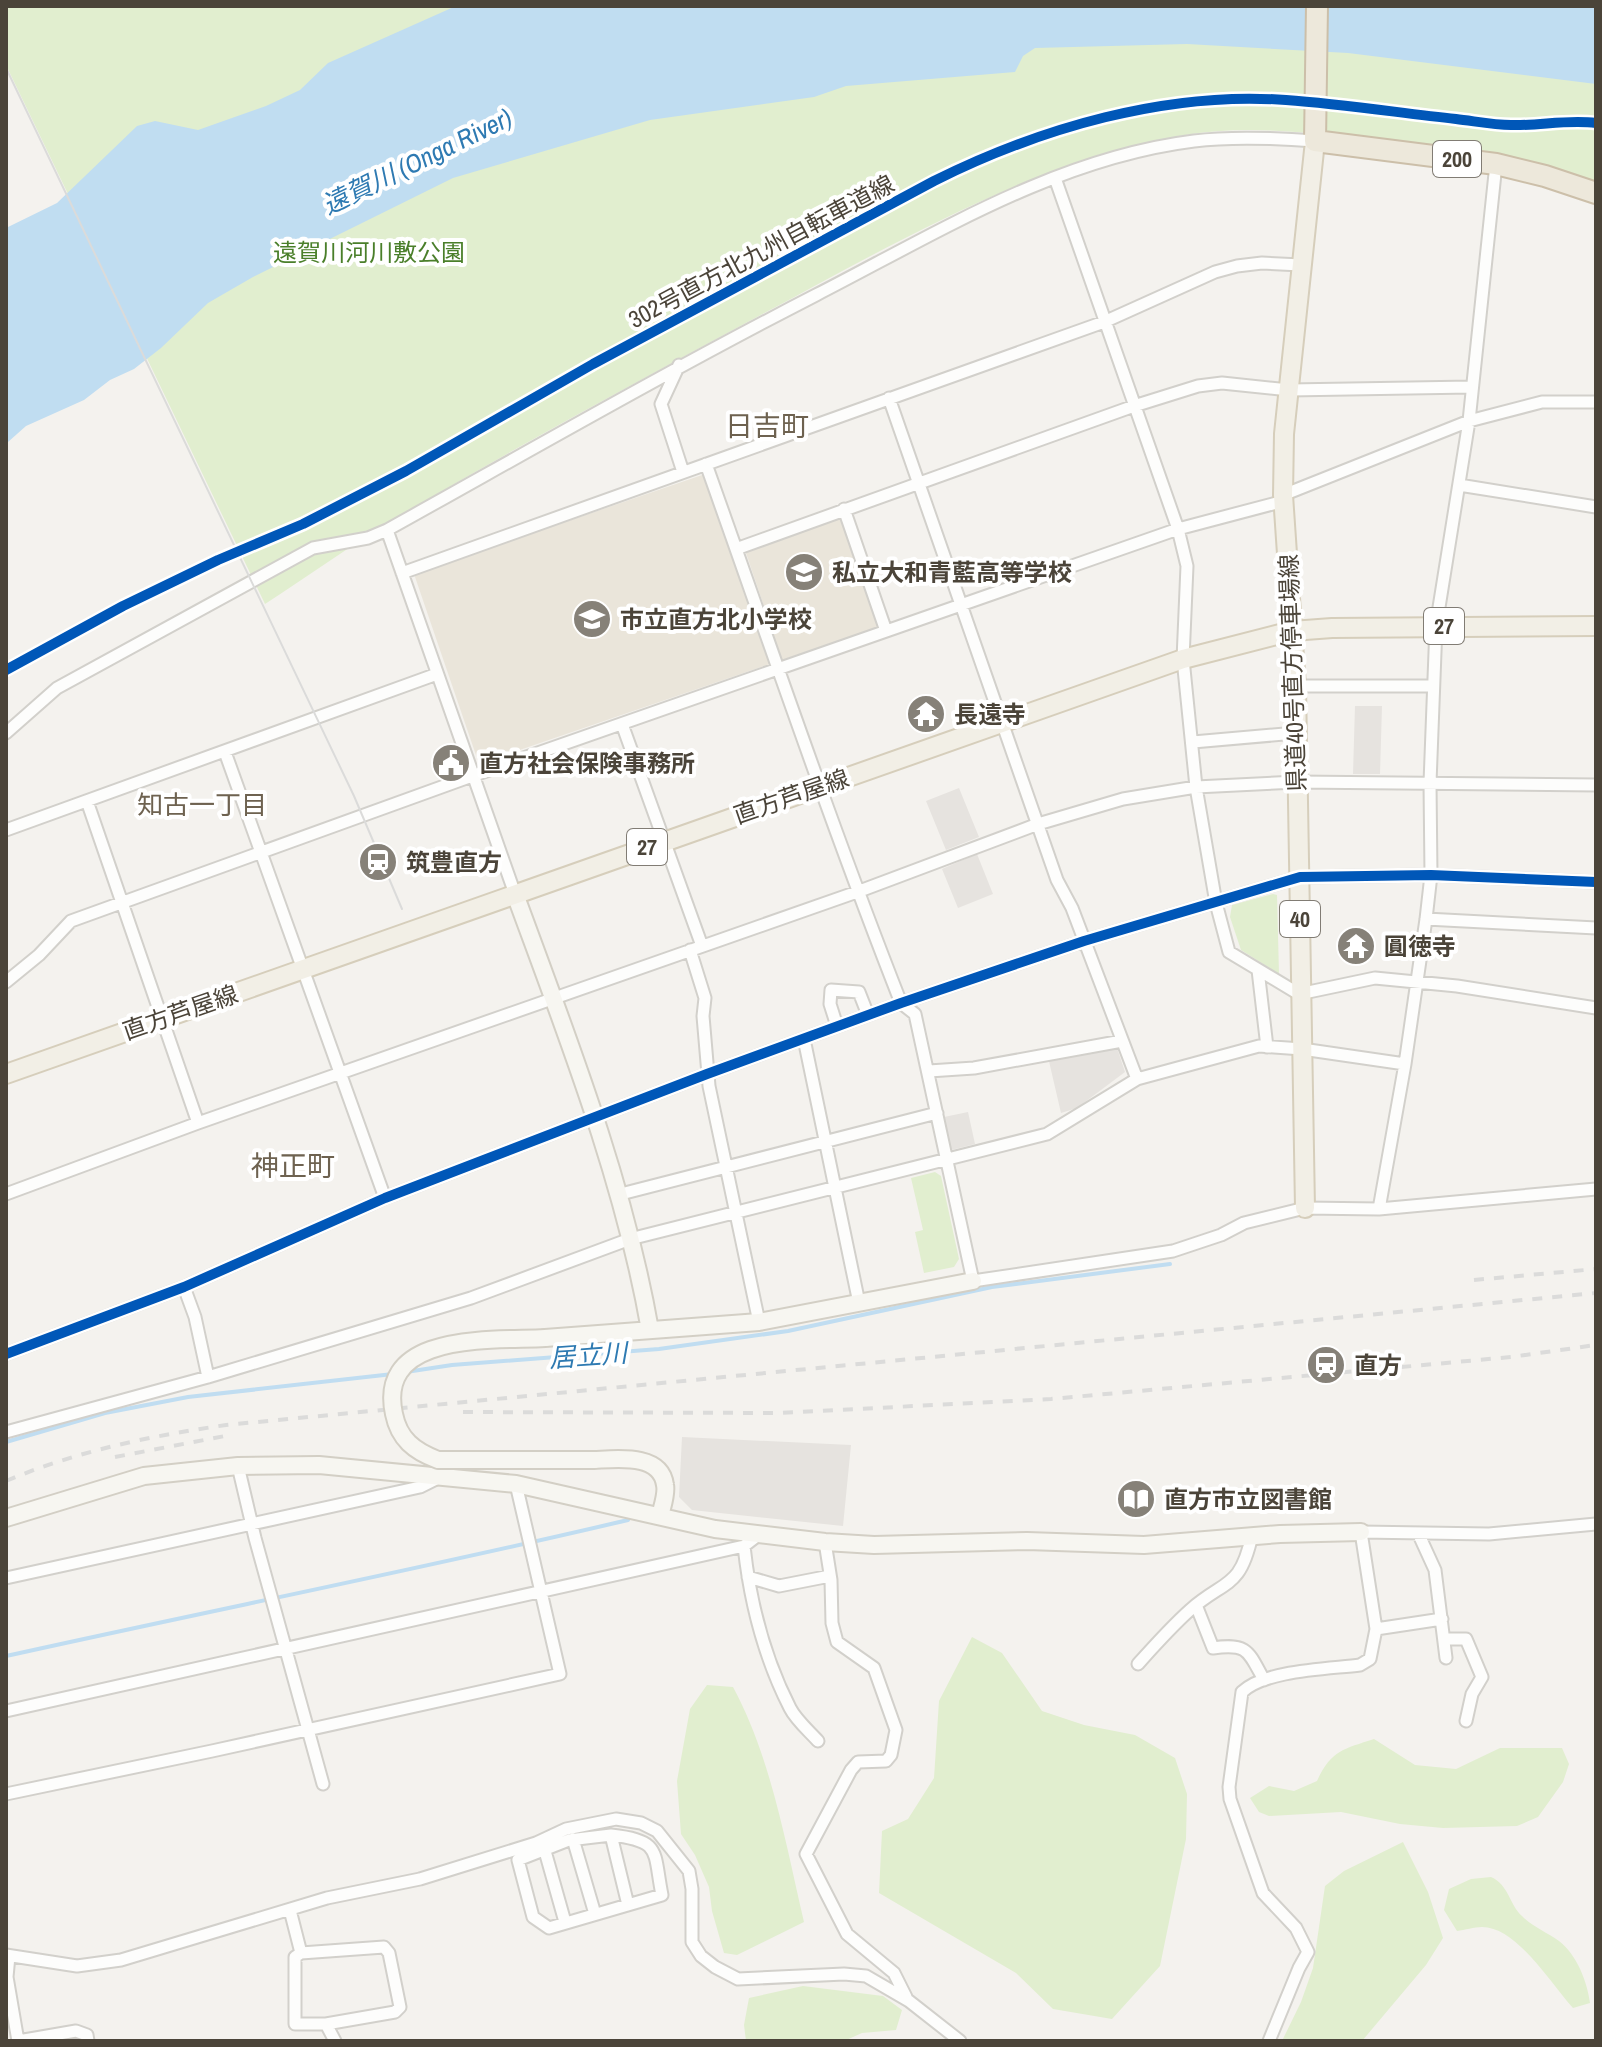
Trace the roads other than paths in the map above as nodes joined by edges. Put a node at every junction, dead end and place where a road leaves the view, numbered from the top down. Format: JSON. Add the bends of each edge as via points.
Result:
{"nodes":[{"id":1,"x":1317,"y":6,"type":"edge"},
{"id":2,"x":1316,"y":133,"type":"junction"},
{"id":3,"x":1496,"y":164,"type":"junction"},
{"id":4,"x":1055,"y":178,"type":"junction"},
{"id":5,"x":1596,"y":193,"type":"edge"},
{"id":6,"x":1301,"y":265,"type":"junction"},
{"id":7,"x":1104,"y":322,"type":"junction"},
{"id":8,"x":679,"y":365,"type":"junction"},
{"id":9,"x":1471,"y":387,"type":"junction"},
{"id":10,"x":1289,"y":390,"type":"junction"},
{"id":11,"x":889,"y":398,"type":"junction"},
{"id":12,"x":1596,"y":402,"type":"edge"},
{"id":13,"x":1134,"y":406,"type":"junction"},
{"id":14,"x":1469,"y":421,"type":"junction"},
{"id":15,"x":706,"y":464,"type":"junction"},
{"id":16,"x":683,"y":472,"type":"junction"},
{"id":17,"x":919,"y":483,"type":"junction"},
{"id":18,"x":1459,"y":485,"type":"junction"},
{"id":19,"x":1284,"y":498,"type":"junction"},
{"id":20,"x":1596,"y":507,"type":"edge"},
{"id":21,"x":844,"y":509,"type":"junction"},
{"id":22,"x":1178,"y":529,"type":"junction"},
{"id":23,"x":387,"y":530,"type":"junction"},
{"id":24,"x":736,"y":549,"type":"junction"},
{"id":25,"x":402,"y":573,"type":"junction"},
{"id":26,"x":962,"y":605,"type":"junction"},
{"id":27,"x":1436,"y":626,"type":"junction"},
{"id":28,"x":1596,"y":626,"type":"edge"},
{"id":29,"x":886,"y":631,"type":"junction"},
{"id":30,"x":1292,"y":631,"type":"junction"},
{"id":31,"x":1183,"y":659,"type":"junction"},
{"id":32,"x":777,"y":668,"type":"junction"},
{"id":33,"x":437,"y":674,"type":"junction"},
{"id":34,"x":1296,"y":686,"type":"junction"},
{"id":35,"x":1432,"y":686,"type":"junction"},
{"id":36,"x":1001,"y":722,"type":"junction"},
{"id":37,"x":622,"y":724,"type":"junction"},
{"id":38,"x":6,"y":733,"type":"edge"},
{"id":39,"x":1296,"y":733,"type":"junction"},
{"id":40,"x":1193,"y":742,"type":"junction"},
{"id":41,"x":225,"y":752,"type":"junction"},
{"id":42,"x":472,"y":776,"type":"junction"},
{"id":43,"x":1297,"y":782,"type":"junction"},
{"id":44,"x":1430,"y":783,"type":"junction"},
{"id":45,"x":1596,"y":785,"type":"edge"},
{"id":46,"x":817,"y":786,"type":"junction"},
{"id":47,"x":1196,"y":787,"type":"junction"},
{"id":48,"x":87,"y":801,"type":"junction"},
{"id":49,"x":1038,"y":824,"type":"junction"},
{"id":50,"x":6,"y":830,"type":"edge"},
{"id":51,"x":664,"y":841,"type":"junction"},
{"id":52,"x":261,"y":852,"type":"junction"},
{"id":53,"x":1431,"y":875,"type":"junction"},
{"id":54,"x":1300,"y":877,"type":"junction"},
{"id":55,"x":1596,"y":882,"type":"edge"},
{"id":56,"x":857,"y":892,"type":"junction"},
{"id":57,"x":515,"y":894,"type":"junction"},
{"id":58,"x":123,"y":903,"type":"junction"},
{"id":59,"x":1216,"y":903,"type":"junction"},
{"id":60,"x":1426,"y":919,"type":"junction"},
{"id":61,"x":1596,"y":928,"type":"edge"},
{"id":62,"x":1084,"y":941,"type":"junction"},
{"id":63,"x":696,"y":948,"type":"junction"},
{"id":64,"x":303,"y":969,"type":"junction"},
{"id":65,"x":1258,"y":970,"type":"junction"},
{"id":66,"x":6,"y":982,"type":"edge"},
{"id":67,"x":1418,"y":983,"type":"junction"},
{"id":68,"x":1299,"y":994,"type":"junction"},
{"id":69,"x":553,"y":998,"type":"junction"},
{"id":70,"x":901,"y":1003,"type":"junction"},
{"id":71,"x":1596,"y":1008,"type":"edge"},
{"id":72,"x":868,"y":1015,"type":"junction"},
{"id":73,"x":161,"y":1018,"type":"junction"},
{"id":74,"x":837,"y":1026,"type":"junction"},
{"id":75,"x":804,"y":1039,"type":"junction"},
{"id":76,"x":1122,"y":1041,"type":"junction"},
{"id":77,"x":1267,"y":1047,"type":"junction"},
{"id":78,"x":1302,"y":1049,"type":"junction"},
{"id":79,"x":1405,"y":1064,"type":"junction"},
{"id":80,"x":929,"y":1071,"type":"junction"},
{"id":81,"x":6,"y":1074,"type":"edge"},
{"id":82,"x":340,"y":1074,"type":"junction"},
{"id":83,"x":707,"y":1074,"type":"junction"},
{"id":84,"x":1137,"y":1079,"type":"junction"},
{"id":85,"x":937,"y":1113,"type":"junction"},
{"id":86,"x":593,"y":1116,"type":"junction"},
{"id":87,"x":198,"y":1123,"type":"junction"},
{"id":88,"x":825,"y":1140,"type":"junction"},
{"id":89,"x":946,"y":1160,"type":"junction"},
{"id":90,"x":725,"y":1167,"type":"junction"},
{"id":91,"x":835,"y":1189,"type":"junction"},
{"id":92,"x":1596,"y":1189,"type":"edge"},
{"id":93,"x":6,"y":1194,"type":"edge"},
{"id":94,"x":617,"y":1195,"type":"junction"},
{"id":95,"x":385,"y":1198,"type":"junction"},
{"id":96,"x":1305,"y":1208,"type":"junction"},
{"id":97,"x":1379,"y":1209,"type":"junction"},
{"id":98,"x":734,"y":1213,"type":"junction"},
{"id":99,"x":630,"y":1239,"type":"junction"},
{"id":100,"x":973,"y":1281,"type":"junction"},
{"id":101,"x":184,"y":1287,"type":"junction"},
{"id":102,"x":859,"y":1303,"type":"junction"},
{"id":103,"x":759,"y":1322,"type":"junction"},
{"id":104,"x":650,"y":1330,"type":"junction"},
{"id":105,"x":6,"y":1354,"type":"edge"},
{"id":106,"x":208,"y":1377,"type":"junction"},
{"id":107,"x":6,"y":1432,"type":"edge"},
{"id":108,"x":238,"y":1466,"type":"junction"},
{"id":109,"x":442,"y":1476,"type":"junction"},
{"id":110,"x":516,"y":1484,"type":"junction"},
{"id":111,"x":660,"y":1516,"type":"junction"},
{"id":112,"x":6,"y":1518,"type":"edge"},
{"id":113,"x":253,"y":1524,"type":"junction"},
{"id":114,"x":1596,"y":1524,"type":"edge"},
{"id":115,"x":1361,"y":1532,"type":"junction"},
{"id":116,"x":1252,"y":1535,"type":"junction"},
{"id":117,"x":1419,"y":1535,"type":"junction"},
{"id":118,"x":751,"y":1541,"type":"junction"},
{"id":119,"x":825,"y":1542,"type":"junction"},
{"id":120,"x":830,"y":1576,"type":"junction"},
{"id":121,"x":748,"y":1577,"type":"junction"},
{"id":122,"x":6,"y":1578,"type":"edge"},
{"id":123,"x":542,"y":1594,"type":"junction"},
{"id":124,"x":1196,"y":1605,"type":"junction"},
{"id":125,"x":1442,"y":1619,"type":"junction"},
{"id":126,"x":1376,"y":1629,"type":"junction"},
{"id":127,"x":1444,"y":1639,"type":"junction"},
{"id":128,"x":285,"y":1649,"type":"junction"},
{"id":129,"x":1446,"y":1658,"type":"dead end"},
{"id":130,"x":1138,"y":1664,"type":"dead end"},
{"id":131,"x":1264,"y":1680,"type":"junction"},
{"id":132,"x":6,"y":1711,"type":"edge"},
{"id":133,"x":1466,"y":1721,"type":"dead end"},
{"id":134,"x":309,"y":1729,"type":"junction"},
{"id":135,"x":818,"y":1741,"type":"dead end"},
{"id":136,"x":323,"y":1784,"type":"dead end"},
{"id":137,"x":6,"y":1794,"type":"edge"},
{"id":138,"x":611,"y":1835,"type":"junction"},
{"id":139,"x":573,"y":1839,"type":"junction"},
{"id":140,"x":543,"y":1845,"type":"junction"},
{"id":141,"x":628,"y":1905,"type":"junction"},
{"id":142,"x":290,"y":1910,"type":"junction"},
{"id":143,"x":595,"y":1914,"type":"junction"},
{"id":144,"x":565,"y":1922,"type":"junction"},
{"id":145,"x":301,"y":1953,"type":"junction"},
{"id":146,"x":7,"y":1955,"type":"edge"},
{"id":147,"x":909,"y":2001,"type":"junction"},
{"id":148,"x":326,"y":2024,"type":"junction"},
{"id":149,"x":18,"y":2041,"type":"edge"},
{"id":150,"x":88,"y":2041,"type":"edge"},
{"id":151,"x":335,"y":2041,"type":"edge"},
{"id":152,"x":960,"y":2041,"type":"edge"},
{"id":153,"x":1269,"y":2041,"type":"edge"}],
"edges":[{"from":1,"to":2,"type":"highway"},
{"from":2,"to":3,"type":"highway","number":"200"},
{"from":2,"to":4,"type":"street","via":[[1195,141],[1095,163]]},
{"from":2,"to":6,"type":"main road","name":"県道40号直方停車場線","number":"40"},
{"from":3,"to":5,"type":"highway","number":"200"},
{"from":3,"to":9,"type":"street"},
{"from":4,"to":7,"type":"street"},
{"from":4,"to":8,"type":"street","via":[[948,226]]},
{"from":6,"to":7,"type":"street","via":[[1262,263],[1215,272]]},
{"from":6,"to":10,"type":"main road","name":"県道40号直方停車場線","number":"40"},
{"from":7,"to":11,"type":"street"},
{"from":7,"to":13,"type":"street"},
{"from":8,"to":16,"type":"street","via":[[661,404]]},
{"from":8,"to":23,"type":"street"},
{"from":9,"to":10,"type":"street"},
{"from":9,"to":14,"type":"street"},
{"from":10,"to":13,"type":"street","via":[[1210,384]]},
{"from":10,"to":19,"type":"main road","name":"県道40号直方停車場線","number":"40"},
{"from":11,"to":15,"type":"street"},
{"from":11,"to":17,"type":"street"},
{"from":12,"to":14,"type":"street","via":[[1542,402]]},
{"from":13,"to":17,"type":"street"},
{"from":13,"to":22,"type":"street"},
{"from":14,"to":18,"type":"street"},
{"from":14,"to":19,"type":"street"},
{"from":15,"to":16,"type":"street"},
{"from":15,"to":24,"type":"street"},
{"from":16,"to":25,"type":"street"},
{"from":17,"to":21,"type":"street"},
{"from":17,"to":26,"type":"street"},
{"from":18,"to":20,"type":"street"},
{"from":18,"to":27,"type":"street"},
{"from":19,"to":22,"type":"street"},
{"from":19,"to":30,"type":"main road","name":"県道40号直方停車場線","number":"40"},
{"from":21,"to":24,"type":"street"},
{"from":21,"to":29,"type":"street"},
{"from":22,"to":26,"type":"street"},
{"from":22,"to":31,"type":"street","via":[[1188,590]]},
{"from":23,"to":25,"type":"street"},
{"from":23,"to":38,"type":"street","via":[[313,548],[57,688]]},
{"from":24,"to":32,"type":"street"},
{"from":25,"to":33,"type":"street"},
{"from":26,"to":29,"type":"street"},
{"from":26,"to":36,"type":"street"},
{"from":27,"to":28,"type":"main road","name":"直方芦屋線","number":"27"},
{"from":27,"to":30,"type":"main road","name":"直方芦屋線","number":"27"},
{"from":27,"to":35,"type":"street"},
{"from":29,"to":32,"type":"street"},
{"from":30,"to":31,"type":"main road","name":"直方芦屋線","number":"27"},
{"from":30,"to":34,"type":"main road","name":"県道40号直方停車場線","number":"40"},
{"from":31,"to":36,"type":"main road","name":"直方芦屋線","number":"27"},
{"from":31,"to":40,"type":"street"},
{"from":32,"to":37,"type":"street"},
{"from":32,"to":46,"type":"street"},
{"from":33,"to":41,"type":"street"},
{"from":33,"to":42,"type":"street"},
{"from":34,"to":35,"type":"street"},
{"from":34,"to":39,"type":"main road","name":"県道40号直方停車場線","number":"40"},
{"from":35,"to":44,"type":"street"},
{"from":36,"to":46,"type":"main road","name":"直方芦屋線","number":"27"},
{"from":36,"to":49,"type":"street"},
{"from":37,"to":42,"type":"street"},
{"from":37,"to":51,"type":"street"},
{"from":39,"to":40,"type":"street"},
{"from":39,"to":43,"type":"main road","name":"県道40号直方停車場線","number":"40"},
{"from":40,"to":47,"type":"street"},
{"from":41,"to":48,"type":"street"},
{"from":41,"to":52,"type":"street"},
{"from":42,"to":52,"type":"street"},
{"from":42,"to":57,"type":"street"},
{"from":43,"to":44,"type":"street"},
{"from":43,"to":47,"type":"street"},
{"from":43,"to":54,"type":"main road","name":"県道40号直方停車場線","number":"40"},
{"from":44,"to":45,"type":"street"},
{"from":44,"to":53,"type":"street"},
{"from":46,"to":51,"type":"main road","name":"直方芦屋線","number":"27"},
{"from":46,"to":56,"type":"street"},
{"from":47,"to":49,"type":"street","via":[[1123,799]]},
{"from":47,"to":59,"type":"street"},
{"from":48,"to":50,"type":"street"},
{"from":48,"to":58,"type":"street"},
{"from":49,"to":56,"type":"street"},
{"from":49,"to":62,"type":"street"},
{"from":51,"to":57,"type":"main road","name":"直方芦屋線","number":"27"},
{"from":51,"to":63,"type":"street"},
{"from":52,"to":58,"type":"street"},
{"from":52,"to":64,"type":"street"},
{"from":53,"to":54,"type":"street"},
{"from":53,"to":55,"type":"street"},
{"from":53,"to":60,"type":"street"},
{"from":54,"to":59,"type":"street"},
{"from":54,"to":68,"type":"main road","name":"県道40号直方停車場線","number":"40"},
{"from":56,"to":63,"type":"street"},
{"from":56,"to":70,"type":"street"},
{"from":57,"to":64,"type":"main road","name":"直方芦屋線","number":"27"},
{"from":57,"to":69,"type":"street"},
{"from":58,"to":66,"type":"street","via":[[71,921]]},
{"from":58,"to":73,"type":"street"},
{"from":59,"to":62,"type":"street"},
{"from":59,"to":65,"type":"street","via":[[1229,952]]},
{"from":60,"to":61,"type":"street"},
{"from":60,"to":67,"type":"street"},
{"from":62,"to":70,"type":"street"},
{"from":62,"to":76,"type":"street"},
{"from":63,"to":69,"type":"street"},
{"from":63,"to":83,"type":"street","via":[[705,998]]},
{"from":64,"to":73,"type":"main road","name":"直方芦屋線","number":"27"},
{"from":64,"to":82,"type":"street"},
{"from":65,"to":68,"type":"street"},
{"from":65,"to":77,"type":"street"},
{"from":67,"to":68,"type":"street","via":[[1375,978]]},
{"from":67,"to":71,"type":"street"},
{"from":67,"to":79,"type":"street"},
{"from":68,"to":78,"type":"main road","name":"県道40号直方停車場線","number":"40"},
{"from":69,"to":82,"type":"street"},
{"from":69,"to":86,"type":"street"},
{"from":70,"to":72,"type":"street"},
{"from":70,"to":80,"type":"street","via":[[915,1014]]},
{"from":72,"to":74,"type":"street"},
{"from":72,"to":74,"type":"street","via":[[859,992],[831,990]]},
{"from":73,"to":81,"type":"main road","name":"直方芦屋線","number":"27"},
{"from":73,"to":87,"type":"street"},
{"from":74,"to":75,"type":"street"},
{"from":75,"to":83,"type":"street"},
{"from":75,"to":88,"type":"street"},
{"from":76,"to":80,"type":"street"},
{"from":76,"to":84,"type":"street"},
{"from":77,"to":78,"type":"street"},
{"from":77,"to":84,"type":"street"},
{"from":78,"to":79,"type":"street"},
{"from":78,"to":96,"type":"main road","name":"県道40号直方停車場線","number":"40"},
{"from":79,"to":97,"type":"street"},
{"from":80,"to":85,"type":"street"},
{"from":82,"to":87,"type":"street"},
{"from":82,"to":95,"type":"street"},
{"from":83,"to":86,"type":"street"},
{"from":83,"to":90,"type":"street"},
{"from":84,"to":89,"type":"street","via":[[1047,1134]]},
{"from":85,"to":88,"type":"street"},
{"from":85,"to":89,"type":"street"},
{"from":86,"to":94,"type":"street"},
{"from":86,"to":95,"type":"street"},
{"from":87,"to":93,"type":"street"},
{"from":88,"to":90,"type":"street"},
{"from":88,"to":91,"type":"street"},
{"from":89,"to":91,"type":"street"},
{"from":89,"to":100,"type":"street"},
{"from":90,"to":94,"type":"street"},
{"from":90,"to":98,"type":"street"},
{"from":91,"to":98,"type":"street"},
{"from":91,"to":102,"type":"street"},
{"from":92,"to":97,"type":"street"},
{"from":94,"to":99,"type":"street"},
{"from":95,"to":101,"type":"street"},
{"from":96,"to":97,"type":"street"},
{"from":96,"to":100,"type":"street","via":[[1244,1223],[1173,1251]]},
{"from":98,"to":99,"type":"street"},
{"from":98,"to":103,"type":"street"},
{"from":99,"to":104,"type":"street"},
{"from":99,"to":106,"type":"street","via":[[471,1298]]},
{"from":100,"to":102,"type":"street"},
{"from":101,"to":105,"type":"street"},
{"from":101,"to":106,"type":"street"},
{"from":102,"to":103,"type":"street"},
{"from":103,"to":104,"type":"street"},
{"from":104,"to":111,"type":"street","bridge":true,"via":[[450,1344],[421,1352],[404,1365],[394,1387],[393,1410],[406,1441],[438,1460],[637,1459],[662,1474],[666,1487]]},
{"from":106,"to":107,"type":"street"},
{"from":108,"to":109,"type":"street","via":[[319,1465]]},
{"from":108,"to":112,"type":"street","via":[[144,1476]]},
{"from":108,"to":113,"type":"street"},
{"from":109,"to":110,"type":"street"},
{"from":109,"to":113,"type":"street","via":[[420,1487]]},
{"from":110,"to":111,"type":"street"},
{"from":110,"to":123,"type":"street"},
{"from":111,"to":118,"type":"street"},
{"from":113,"to":122,"type":"street"},
{"from":113,"to":128,"type":"street"},
{"from":114,"to":117,"type":"street"},
{"from":115,"to":116,"type":"street"},
{"from":115,"to":117,"type":"street"},
{"from":115,"to":126,"type":"street"},
{"from":116,"to":119,"type":"street","via":[[1144,1545]]},
{"from":116,"to":124,"type":"street","via":[[1247,1558],[1228,1585]]},
{"from":117,"to":125,"type":"street","via":[[1435,1570]]},
{"from":118,"to":119,"type":"street"},
{"from":118,"to":121,"type":"street"},
{"from":118,"to":123,"type":"street"},
{"from":119,"to":120,"type":"street"},
{"from":120,"to":121,"type":"street","via":[[779,1586]]},
{"from":120,"to":147,"type":"street","via":[[837,1642],[874,1668],[896,1730],[886,1761],[858,1762],[851,1770],[806,1854],[847,1934],[894,1973]]},
{"from":121,"to":135,"type":"street","via":[[756,1620],[791,1711]]},
{"from":123,"to":128,"type":"street"},
{"from":123,"to":134,"type":"street","via":[[560,1674]]},
{"from":124,"to":130,"type":"street"},
{"from":124,"to":131,"type":"street","via":[[1213,1648],[1244,1649]]},
{"from":125,"to":126,"type":"street"},
{"from":125,"to":127,"type":"street"},
{"from":126,"to":131,"type":"street","via":[[1370,1659],[1360,1665]]},
{"from":127,"to":129,"type":"street"},
{"from":127,"to":133,"type":"street","via":[[1466,1639],[1482,1677]]},
{"from":128,"to":132,"type":"street"},
{"from":128,"to":134,"type":"street"},
{"from":131,"to":153,"type":"street","via":[[1242,1692],[1230,1799],[1263,1893],[1296,1928],[1308,1952]]},
{"from":134,"to":136,"type":"street"},
{"from":134,"to":137,"type":"street"},
{"from":138,"to":139,"type":"street"},
{"from":138,"to":141,"type":"street"},
{"from":138,"to":141,"type":"street","via":[[640,1838],[653,1850],[662,1895]]},
{"from":139,"to":140,"type":"street"},
{"from":139,"to":143,"type":"street"},
{"from":140,"to":142,"type":"street"},
{"from":140,"to":144,"type":"street"},
{"from":140,"to":144,"type":"street","via":[[518,1860],[533,1917],[549,1928]]},
{"from":140,"to":147,"type":"street","via":[[566,1829],[616,1819],[641,1823],[657,1831],[689,1871],[692,1942],[715,1967],[738,1979],[866,1976]]},
{"from":141,"to":143,"type":"street"},
{"from":142,"to":145,"type":"street"},
{"from":142,"to":146,"type":"street","via":[[121,1960],[77,1966]]},
{"from":143,"to":144,"type":"street"},
{"from":145,"to":148,"type":"street","via":[[295,1957],[295,2024]]},
{"from":145,"to":148,"type":"street","via":[[384,1947],[389,1953],[400,2007]]},
{"from":146,"to":149,"type":"street"},
{"from":147,"to":152,"type":"street"},
{"from":148,"to":151,"type":"street"},
{"from":149,"to":150,"type":"street","via":[[76,2031]]}]}
